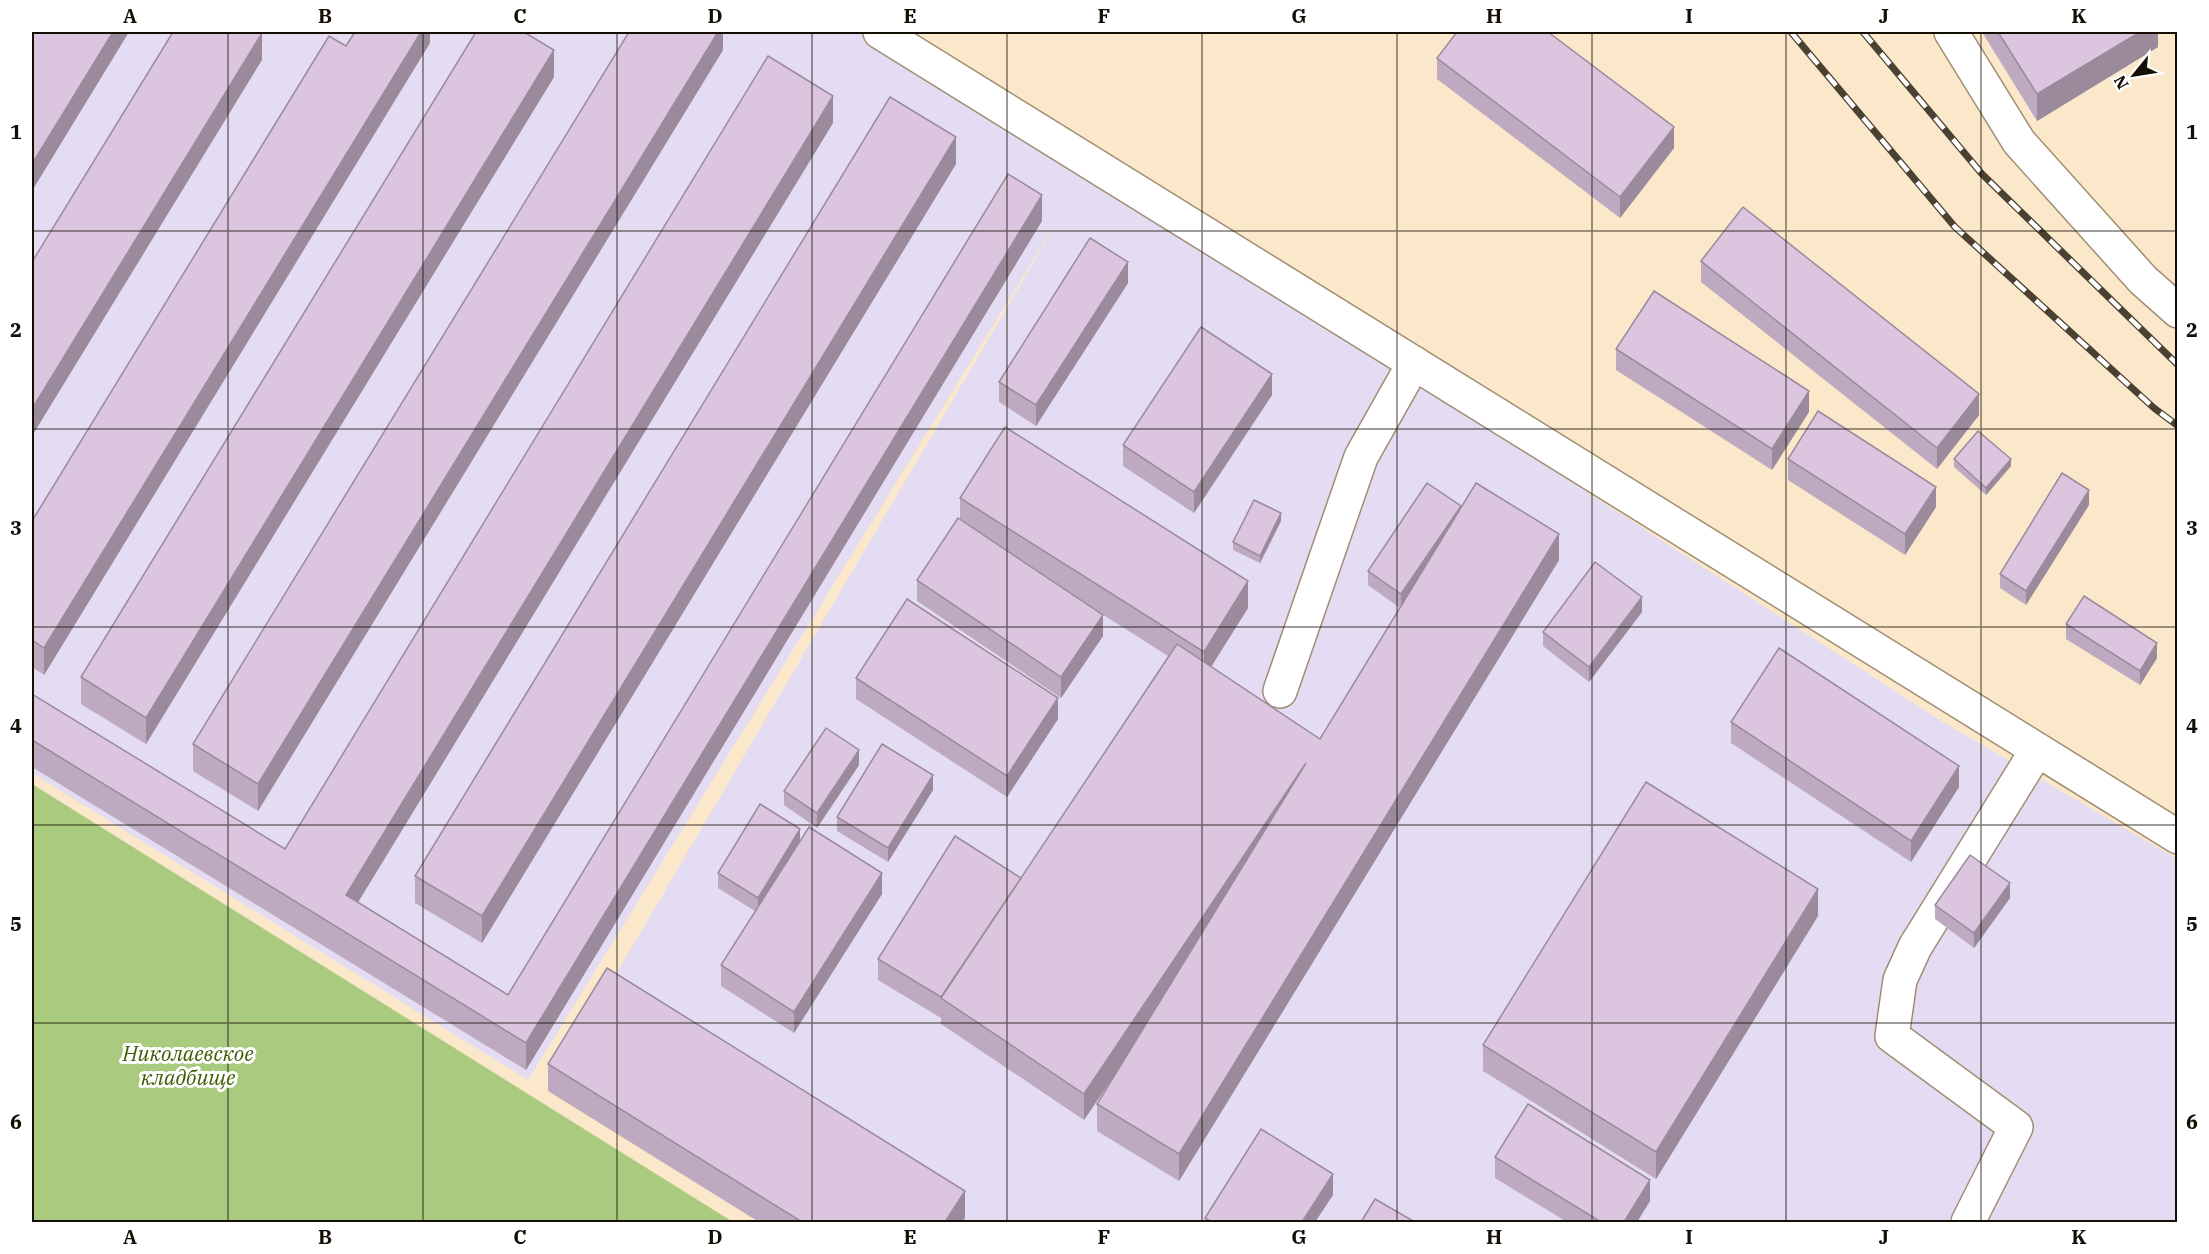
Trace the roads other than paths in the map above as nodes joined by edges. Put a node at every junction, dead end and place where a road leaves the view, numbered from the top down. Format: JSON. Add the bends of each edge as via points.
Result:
{"nodes":[{"id":1,"x":880,"y":32,"type":"edge"},
{"id":2,"x":1951,"y":32,"type":"edge"},
{"id":3,"x":2178,"y":311,"type":"edge"},
{"id":4,"x":1414,"y":363,"type":"junction"},
{"id":5,"x":1280,"y":691,"type":"dead end"},
{"id":6,"x":2037,"y":750,"type":"junction"},
{"id":7,"x":2178,"y":837,"type":"edge"},
{"id":8,"x":1968,"y":1222,"type":"edge"}],
"edges":[{"from":1,"to":4,"type":"street"},
{"from":2,"to":3,"type":"street","via":[[2019,142],[2144,280]]},
{"from":4,"to":5,"type":"street","via":[[1361,457]]},
{"from":4,"to":6,"type":"street"},
{"from":6,"to":7,"type":"street"},
{"from":6,"to":8,"type":"street","via":[[1915,946],[1900,980],[1892,1036],[2016,1127]]}]}
